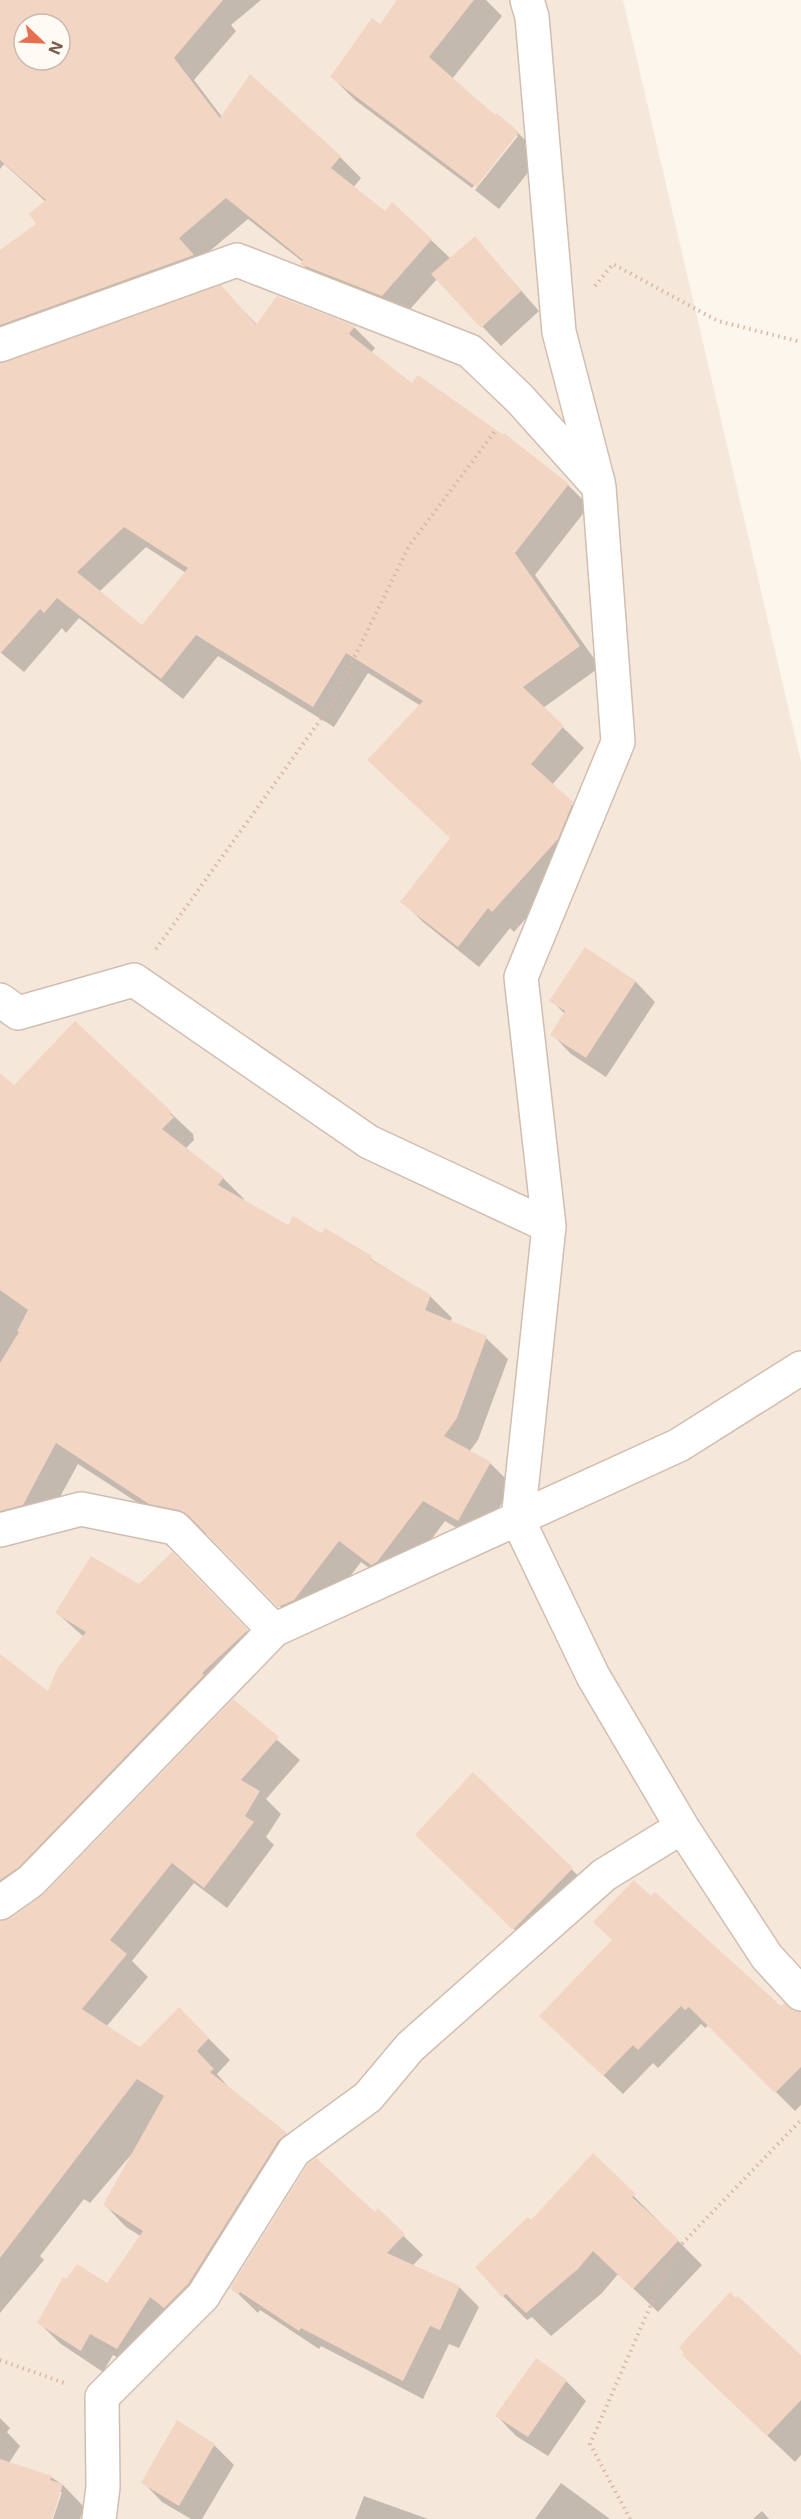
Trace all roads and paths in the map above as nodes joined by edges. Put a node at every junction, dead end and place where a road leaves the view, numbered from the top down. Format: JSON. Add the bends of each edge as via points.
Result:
{"nodes":[{"id":1,"x":527,"y":0,"type":"edge"},
{"id":2,"x":560,"y":332,"type":"junction"},
{"id":3,"x":801,"y":342,"type":"edge"},
{"id":4,"x":0,"y":345,"type":"edge"},
{"id":5,"x":520,"y":399,"type":"junction"},
{"id":6,"x":599,"y":487,"type":"junction"},
{"id":7,"x":134,"y":980,"type":"junction"},
{"id":8,"x":0,"y":1000,"type":"edge"},
{"id":9,"x":549,"y":1226,"type":"junction"},
{"id":10,"x":801,"y":1368,"type":"edge"},
{"id":11,"x":518,"y":1520,"type":"junction"},
{"id":12,"x":0,"y":1530,"type":"edge"},
{"id":13,"x":274,"y":1630,"type":"junction"},
{"id":14,"x":682,"y":1827,"type":"junction"},
{"id":15,"x":0,"y":1903,"type":"edge"},
{"id":16,"x":801,"y":1994,"type":"edge"},
{"id":17,"x":801,"y":2120,"type":"edge"},
{"id":18,"x":0,"y":2360,"type":"edge"},
{"id":19,"x":102,"y":2397,"type":"junction"},
{"id":20,"x":99,"y":2519,"type":"edge"},
{"id":21,"x":630,"y":2519,"type":"edge"}],
"edges":[{"from":1,"to":2,"type":"street","via":[[532,17]]},
{"from":2,"to":3,"type":"path","via":[[613,264],[718,321]]},
{"from":2,"to":6,"type":"street"},
{"from":4,"to":5,"type":"street","via":[[237,260],[470,351]]},
{"from":5,"to":6,"type":"street"},
{"from":5,"to":7,"type":"path","via":[[409,546],[331,705]]},
{"from":6,"to":9,"type":"street","via":[[618,742],[521,977]]},
{"from":7,"to":8,"type":"street","via":[[18,1013]]},
{"from":7,"to":9,"type":"street","via":[[369,1142]]},
{"from":9,"to":11,"type":"street"},
{"from":10,"to":11,"type":"street","via":[[679,1445]]},
{"from":11,"to":13,"type":"street"},
{"from":11,"to":14,"type":"street","via":[[594,1676]]},
{"from":12,"to":13,"type":"street","via":[[81,1509],[175,1528]]},
{"from":13,"to":15,"type":"street","via":[[31,1881]]},
{"from":14,"to":16,"type":"street","via":[[767,1957]]},
{"from":14,"to":19,"type":"street","via":[[604,1875],[410,2047],[368,2097],[294,2151],[203,2295]]},
{"from":17,"to":21,"type":"path","via":[[674,2252],[590,2444]]},
{"from":18,"to":19,"type":"path"},
{"from":19,"to":20,"type":"street","via":[[103,2487]]}]}
